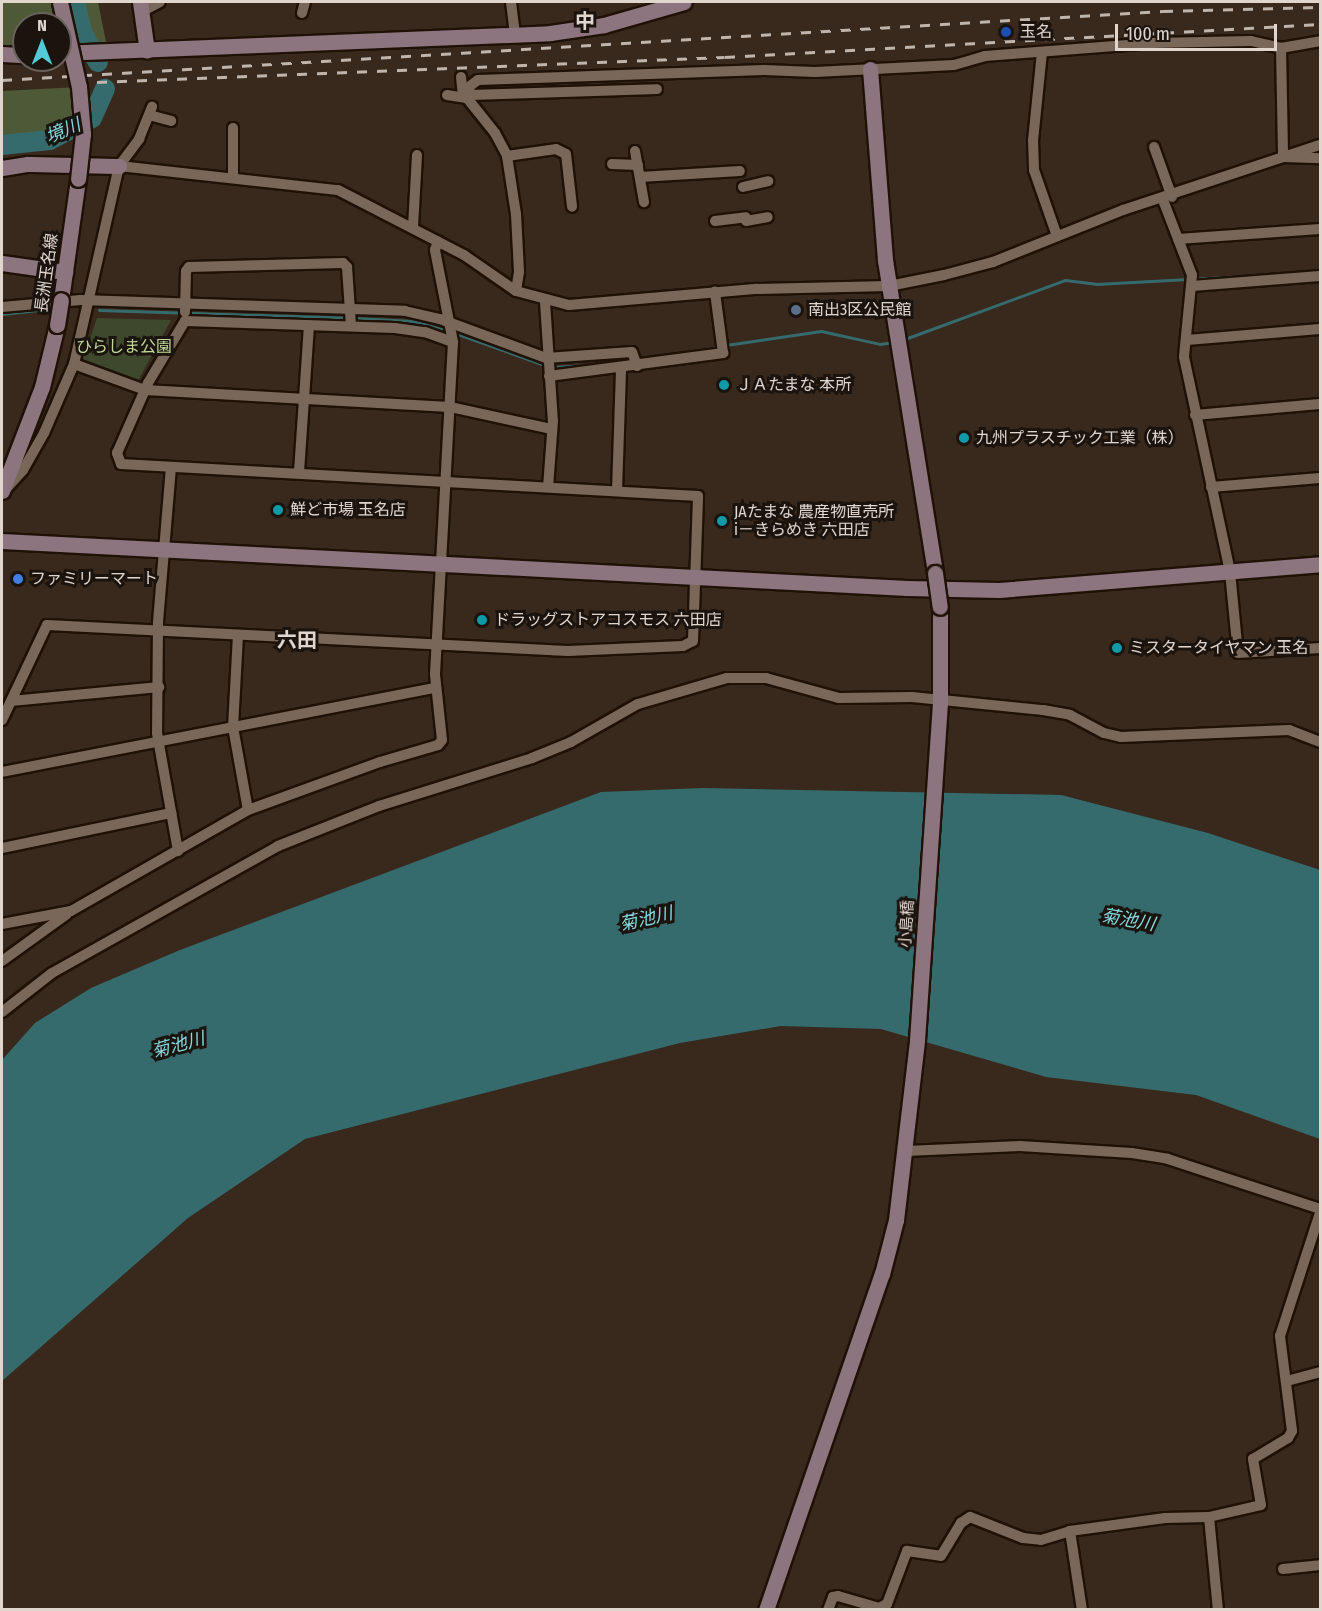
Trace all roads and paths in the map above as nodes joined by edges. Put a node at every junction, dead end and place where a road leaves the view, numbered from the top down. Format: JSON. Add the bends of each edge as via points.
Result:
{"nodes":[{"id":1,"x":60,"y":2,"type":"edge"},
{"id":2,"x":160,"y":2,"type":"edge"},
{"id":3,"x":305,"y":2,"type":"edge"},
{"id":4,"x":511,"y":2,"type":"edge"},
{"id":5,"x":684,"y":2,"type":"edge"},
{"id":6,"x":142,"y":6,"type":"edge"},
{"id":7,"x":302,"y":13,"type":"dead end"},
{"id":8,"x":515,"y":34,"type":"junction"},
{"id":9,"x":1320,"y":41,"type":"edge"},
{"id":10,"x":1281,"y":48,"type":"junction"},
{"id":11,"x":147,"y":51,"type":"junction"},
{"id":12,"x":1042,"y":52,"type":"junction"},
{"id":13,"x":72,"y":53,"type":"edge"},
{"id":14,"x":870,"y":69,"type":"junction"},
{"id":15,"x":461,"y":76,"type":"dead end"},
{"id":16,"x":657,"y":88,"type":"dead end"},
{"id":17,"x":447,"y":95,"type":"dead end"},
{"id":18,"x":466,"y":96,"type":"junction"},
{"id":19,"x":171,"y":121,"type":"dead end"},
{"id":20,"x":233,"y":128,"type":"dead end"},
{"id":21,"x":1320,"y":145,"type":"edge"},
{"id":22,"x":1154,"y":147,"type":"dead end"},
{"id":23,"x":635,"y":151,"type":"dead end"},
{"id":24,"x":417,"y":155,"type":"dead end"},
{"id":25,"x":507,"y":156,"type":"junction"},
{"id":26,"x":1282,"y":157,"type":"junction"},
{"id":27,"x":1320,"y":158,"type":"edge"},
{"id":28,"x":612,"y":164,"type":"dead end"},
{"id":29,"x":638,"y":165,"type":"junction"},
{"id":30,"x":119,"y":166,"type":"junction"},
{"id":31,"x":2,"y":168,"type":"edge"},
{"id":32,"x":740,"y":171,"type":"dead end"},
{"id":33,"x":233,"y":177,"type":"junction"},
{"id":34,"x":640,"y":177,"type":"junction"},
{"id":35,"x":768,"y":181,"type":"dead end"},
{"id":36,"x":743,"y":187,"type":"dead end"},
{"id":37,"x":1168,"y":198,"type":"junction"},
{"id":38,"x":644,"y":202,"type":"dead end"},
{"id":39,"x":572,"y":207,"type":"dead end"},
{"id":40,"x":768,"y":217,"type":"dead end"},
{"id":41,"x":715,"y":221,"type":"dead end"},
{"id":42,"x":413,"y":227,"type":"junction"},
{"id":43,"x":1320,"y":229,"type":"edge"},
{"id":44,"x":1057,"y":236,"type":"junction"},
{"id":45,"x":1178,"y":239,"type":"junction"},
{"id":46,"x":438,"y":241,"type":"junction"},
{"id":47,"x":2,"y":263,"type":"edge"},
{"id":48,"x":65,"y":272,"type":"junction"},
{"id":49,"x":1320,"y":276,"type":"edge"},
{"id":50,"x":1192,"y":281,"type":"junction"},
{"id":51,"x":889,"y":285,"type":"junction"},
{"id":52,"x":516,"y":291,"type":"junction"},
{"id":53,"x":715,"y":292,"type":"junction"},
{"id":54,"x":91,"y":301,"type":"junction"},
{"id":55,"x":544,"y":302,"type":"junction"},
{"id":56,"x":2,"y":307,"type":"edge"},
{"id":57,"x":185,"y":313,"type":"junction"},
{"id":58,"x":351,"y":317,"type":"junction"},
{"id":59,"x":309,"y":325,"type":"junction"},
{"id":60,"x":1320,"y":328,"type":"edge"},
{"id":61,"x":452,"y":332,"type":"junction"},
{"id":62,"x":1187,"y":340,"type":"junction"},
{"id":63,"x":636,"y":361,"type":"junction"},
{"id":64,"x":74,"y":364,"type":"junction"},
{"id":65,"x":547,"y":367,"type":"junction"},
{"id":66,"x":621,"y":368,"type":"junction"},
{"id":67,"x":145,"y":390,"type":"junction"},
{"id":68,"x":302,"y":399,"type":"junction"},
{"id":69,"x":1320,"y":404,"type":"edge"},
{"id":70,"x":450,"y":407,"type":"junction"},
{"id":71,"x":1195,"y":415,"type":"junction"},
{"id":72,"x":552,"y":429,"type":"junction"},
{"id":73,"x":171,"y":467,"type":"junction"},
{"id":74,"x":299,"y":472,"type":"junction"},
{"id":75,"x":1320,"y":478,"type":"edge"},
{"id":76,"x":447,"y":481,"type":"junction"},
{"id":77,"x":548,"y":487,"type":"junction"},
{"id":78,"x":1211,"y":487,"type":"junction"},
{"id":79,"x":617,"y":491,"type":"junction"},
{"id":80,"x":2,"y":492,"type":"edge"},
{"id":81,"x":2,"y":541,"type":"edge"},
{"id":82,"x":166,"y":549,"type":"junction"},
{"id":83,"x":443,"y":563,"type":"junction"},
{"id":84,"x":1320,"y":564,"type":"edge"},
{"id":85,"x":1230,"y":572,"type":"junction"},
{"id":86,"x":695,"y":576,"type":"junction"},
{"id":87,"x":158,"y":631,"type":"junction"},
{"id":88,"x":238,"y":635,"type":"junction"},
{"id":89,"x":436,"y":647,"type":"junction"},
{"id":90,"x":1320,"y":648,"type":"edge"},
{"id":91,"x":159,"y":687,"type":"junction"},
{"id":92,"x":435,"y":688,"type":"junction"},
{"id":93,"x":11,"y":701,"type":"junction"},
{"id":94,"x":940,"y":706,"type":"junction"},
{"id":95,"x":2,"y":720,"type":"edge"},
{"id":96,"x":233,"y":727,"type":"junction"},
{"id":97,"x":160,"y":741,"type":"junction"},
{"id":98,"x":1320,"y":742,"type":"edge"},
{"id":99,"x":2,"y":772,"type":"edge"},
{"id":100,"x":248,"y":810,"type":"junction"},
{"id":101,"x":171,"y":813,"type":"junction"},
{"id":102,"x":2,"y":848,"type":"edge"},
{"id":103,"x":178,"y":851,"type":"junction"},
{"id":104,"x":71,"y":911,"type":"junction"},
{"id":105,"x":2,"y":924,"type":"edge"},
{"id":106,"x":2,"y":961,"type":"edge"},
{"id":107,"x":2,"y":1012,"type":"edge"},
{"id":108,"x":907,"y":1146,"type":"junction"},
{"id":109,"x":1320,"y":1211,"type":"edge"},
{"id":110,"x":1320,"y":1372,"type":"edge"},
{"id":111,"x":1287,"y":1381,"type":"junction"},
{"id":112,"x":1209,"y":1517,"type":"junction"},
{"id":113,"x":1070,"y":1531,"type":"junction"},
{"id":114,"x":1320,"y":1565,"type":"edge"},
{"id":115,"x":1283,"y":1569,"type":"dead end"},
{"id":116,"x":766,"y":1610,"type":"edge"},
{"id":117,"x":828,"y":1610,"type":"edge"},
{"id":118,"x":1082,"y":1610,"type":"edge"},
{"id":119,"x":1218,"y":1610,"type":"edge"}],
"edges":[{"from":1,"to":48,"type":"street","name":"長洲玉名線","bridge":true,"via":[[79,87],[83,134]]},
{"from":2,"to":6,"type":"street"},
{"from":3,"to":7,"type":"street"},
{"from":4,"to":8,"type":"street"},
{"from":5,"to":8,"type":"street","via":[[604,25]]},
{"from":6,"to":11,"type":"street"},
{"from":8,"to":11,"type":"street"},
{"from":9,"to":10,"type":"street"},
{"from":10,"to":12,"type":"street","via":[[1251,41],[1188,41]]},
{"from":10,"to":26,"type":"street"},
{"from":11,"to":13,"type":"street"},
{"from":12,"to":14,"type":"street","via":[[985,56],[954,65]]},
{"from":12,"to":44,"type":"street","via":[[1033,140],[1034,170]]},
{"from":14,"to":18,"type":"street","via":[[478,80]]},
{"from":14,"to":51,"type":"street","name":"小島橋"},
{"from":15,"to":18,"type":"street"},
{"from":16,"to":18,"type":"street"},
{"from":17,"to":18,"type":"street"},
{"from":18,"to":25,"type":"street","via":[[495,133]]},
{"from":19,"to":30,"type":"street","via":[[150,110],[139,139]]},
{"from":20,"to":33,"type":"street"},
{"from":21,"to":26,"type":"street"},
{"from":22,"to":37,"type":"street"},
{"from":23,"to":29,"type":"street"},
{"from":24,"to":42,"type":"street"},
{"from":25,"to":39,"type":"street","via":[[556,149],[566,154]]},
{"from":25,"to":52,"type":"street","via":[[516,214]]},
{"from":26,"to":27,"type":"street"},
{"from":26,"to":37,"type":"street"},
{"from":28,"to":29,"type":"street"},
{"from":29,"to":34,"type":"street"},
{"from":30,"to":31,"type":"street","via":[[38,164]]},
{"from":30,"to":33,"type":"street"},
{"from":30,"to":54,"type":"street"},
{"from":32,"to":34,"type":"street"},
{"from":33,"to":42,"type":"street","via":[[338,190]]},
{"from":34,"to":38,"type":"street"},
{"from":35,"to":36,"type":"street"},
{"from":37,"to":44,"type":"street","via":[[1123,210]]},
{"from":37,"to":45,"type":"street"},
{"from":40,"to":41,"type":"street"},
{"from":42,"to":46,"type":"street"},
{"from":43,"to":45,"type":"street"},
{"from":44,"to":51,"type":"street","via":[[993,262]]},
{"from":45,"to":50,"type":"street"},
{"from":46,"to":52,"type":"street"},
{"from":46,"to":61,"type":"street","via":[[435,250]]},
{"from":47,"to":48,"type":"street"},
{"from":48,"to":80,"type":"street","name":"長洲玉名線","bridge":true,"via":[[42,387]]},
{"from":49,"to":50,"type":"street"},
{"from":50,"to":62,"type":"street"},
{"from":51,"to":53,"type":"street"},
{"from":51,"to":94,"type":"street","name":"小島橋","bridge":true,"via":[[940,607]]},
{"from":52,"to":55,"type":"street"},
{"from":53,"to":55,"type":"street","via":[[570,305]]},
{"from":53,"to":63,"type":"street","via":[[723,353]]},
{"from":54,"to":56,"type":"street"},
{"from":54,"to":57,"type":"street"},
{"from":54,"to":64,"type":"street"},
{"from":55,"to":65,"type":"street"},
{"from":57,"to":58,"type":"street"},
{"from":57,"to":58,"type":"street","via":[[189,267],[343,263],[347,267]]},
{"from":57,"to":59,"type":"street"},
{"from":57,"to":67,"type":"street"},
{"from":58,"to":59,"type":"street"},
{"from":58,"to":61,"type":"street","via":[[425,332]]},
{"from":58,"to":61,"type":"street","via":[[405,311]]},
{"from":59,"to":68,"type":"street"},
{"from":60,"to":62,"type":"street"},
{"from":61,"to":65,"type":"street"},
{"from":61,"to":70,"type":"street"},
{"from":62,"to":71,"type":"street","via":[[1184,357]]},
{"from":63,"to":65,"type":"street"},
{"from":63,"to":66,"type":"street"},
{"from":64,"to":67,"type":"street"},
{"from":64,"to":80,"type":"street","via":[[44,433],[23,470]]},
{"from":65,"to":66,"type":"street"},
{"from":65,"to":72,"type":"street"},
{"from":66,"to":79,"type":"street"},
{"from":67,"to":68,"type":"street"},
{"from":67,"to":73,"type":"street","via":[[117,453],[121,464]]},
{"from":68,"to":70,"type":"street"},
{"from":68,"to":74,"type":"street"},
{"from":69,"to":71,"type":"street"},
{"from":70,"to":72,"type":"street"},
{"from":70,"to":76,"type":"street"},
{"from":71,"to":78,"type":"street"},
{"from":72,"to":77,"type":"street"},
{"from":73,"to":74,"type":"street"},
{"from":73,"to":82,"type":"street"},
{"from":74,"to":76,"type":"street"},
{"from":75,"to":78,"type":"street"},
{"from":76,"to":77,"type":"street"},
{"from":76,"to":83,"type":"street"},
{"from":77,"to":79,"type":"street"},
{"from":78,"to":85,"type":"street"},
{"from":79,"to":86,"type":"street","via":[[698,496]]},
{"from":81,"to":82,"type":"street"},
{"from":82,"to":83,"type":"street"},
{"from":82,"to":87,"type":"street"},
{"from":83,"to":86,"type":"street"},
{"from":83,"to":89,"type":"street"},
{"from":84,"to":85,"type":"street"},
{"from":85,"to":86,"type":"street","via":[[999,590]]},
{"from":85,"to":90,"type":"street","via":[[1238,653]]},
{"from":86,"to":89,"type":"street","via":[[693,641],[683,646],[568,651]]},
{"from":87,"to":88,"type":"street"},
{"from":87,"to":91,"type":"street"},
{"from":87,"to":93,"type":"street","via":[[47,625]]},
{"from":88,"to":89,"type":"street"},
{"from":88,"to":96,"type":"street"},
{"from":89,"to":92,"type":"street"},
{"from":91,"to":93,"type":"street"},
{"from":91,"to":97,"type":"street"},
{"from":92,"to":96,"type":"street"},
{"from":92,"to":100,"type":"street","via":[[442,740],[438,745]]},
{"from":93,"to":95,"type":"street"},
{"from":94,"to":98,"type":"street","via":[[1070,715],[1120,737],[1290,730]]},
{"from":94,"to":107,"type":"street","via":[[912,697],[839,698],[766,678],[727,678],[677,691],[623,711],[571,742],[532,758],[379,806],[278,846],[52,973]]},
{"from":94,"to":108,"type":"street","name":"小島橋"},
{"from":96,"to":97,"type":"street"},
{"from":96,"to":100,"type":"street"},
{"from":97,"to":99,"type":"street"},
{"from":97,"to":101,"type":"street"},
{"from":100,"to":103,"type":"street"},
{"from":101,"to":102,"type":"street"},
{"from":101,"to":103,"type":"street"},
{"from":103,"to":104,"type":"street"},
{"from":104,"to":105,"type":"street"},
{"from":104,"to":106,"type":"street"},
{"from":108,"to":109,"type":"street","via":[[1020,1146],[1132,1153],[1168,1159]]},
{"from":108,"to":116,"type":"street","name":"小島橋","via":[[896,1220],[882,1274]]},
{"from":109,"to":111,"type":"street","via":[[1280,1336]]},
{"from":110,"to":111,"type":"street"},
{"from":111,"to":112,"type":"street","via":[[1292,1431],[1288,1438],[1253,1459],[1261,1505]]},
{"from":112,"to":113,"type":"street","via":[[1165,1518]]},
{"from":112,"to":119,"type":"street"},
{"from":113,"to":117,"type":"street","via":[[1041,1540],[1023,1538],[970,1517],[961,1523],[941,1556],[907,1551],[887,1604],[879,1608],[838,1596],[833,1597]]},
{"from":113,"to":118,"type":"street"},
{"from":114,"to":115,"type":"street"}]}
